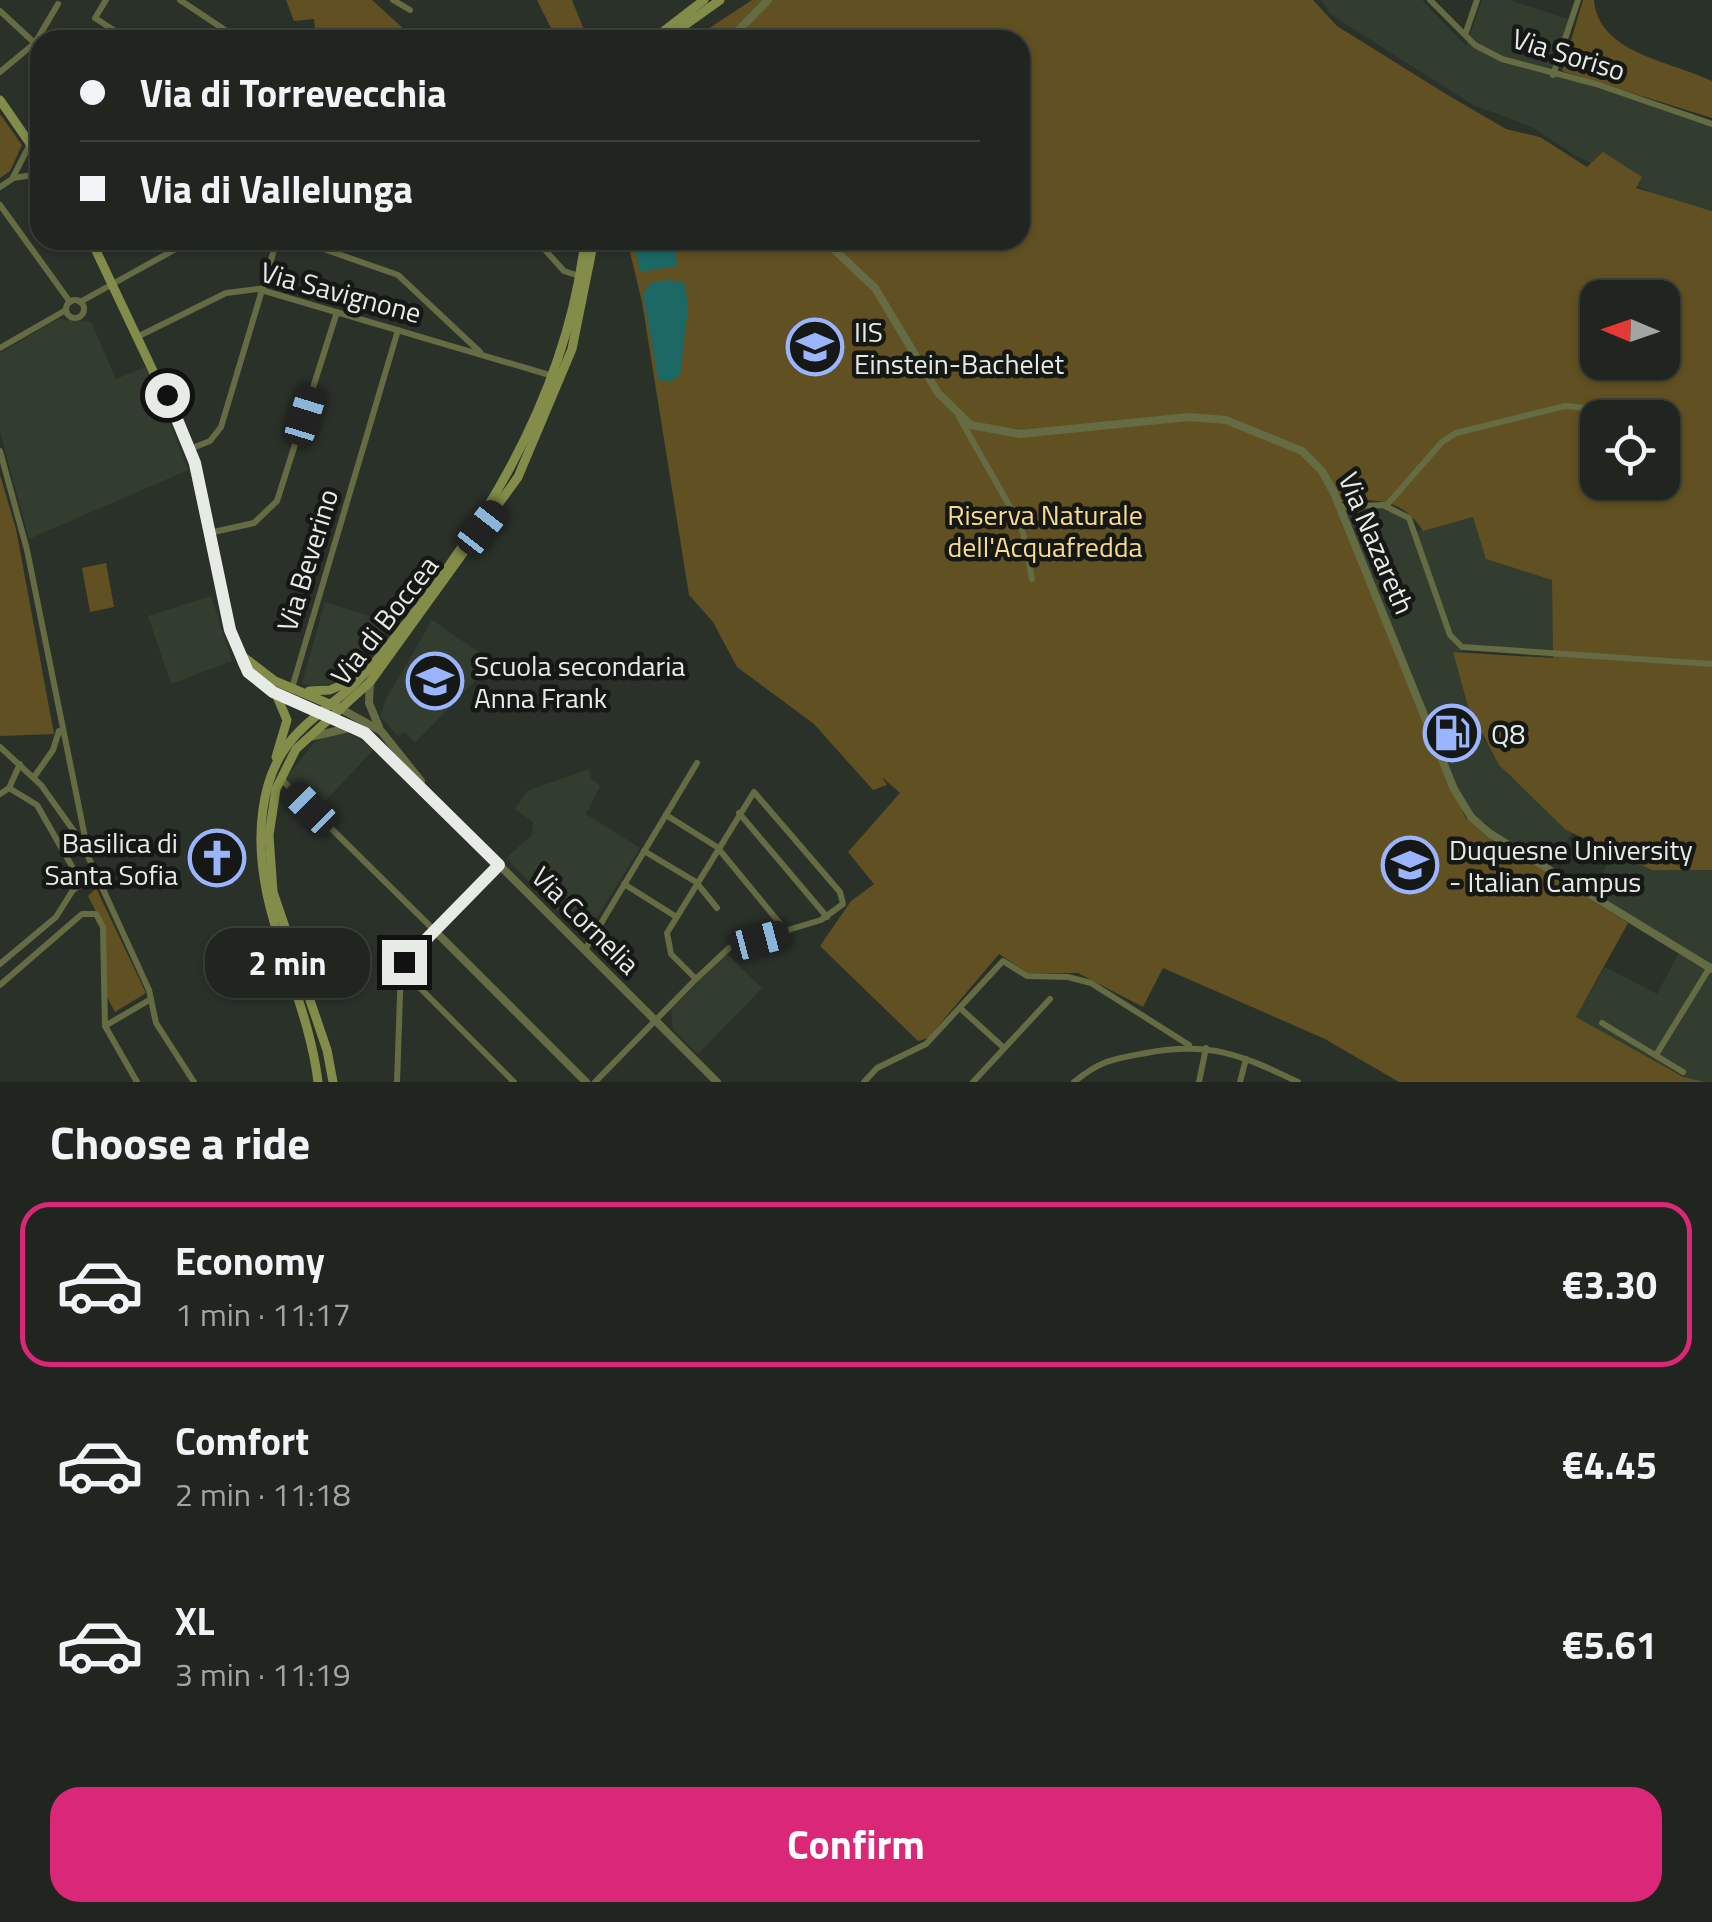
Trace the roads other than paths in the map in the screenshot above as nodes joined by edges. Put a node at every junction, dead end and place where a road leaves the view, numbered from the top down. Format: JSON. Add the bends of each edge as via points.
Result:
{"nodes":[{"id":1,"x":106,"y":0,"type":"edge"},
{"id":2,"x":180,"y":0,"type":"edge"},
{"id":3,"x":393,"y":0,"type":"edge"},
{"id":4,"x":704,"y":0,"type":"edge"},
{"id":5,"x":720,"y":0,"type":"edge"},
{"id":6,"x":768,"y":0,"type":"edge"},
{"id":7,"x":1430,"y":0,"type":"edge"},
{"id":8,"x":1477,"y":0,"type":"edge"},
{"id":9,"x":1578,"y":0,"type":"edge"},
{"id":10,"x":58,"y":4,"type":"dead end"},
{"id":11,"x":0,"y":10,"type":"edge"},
{"id":12,"x":410,"y":10,"type":"dead end"},
{"id":13,"x":45,"y":30,"type":"edge"},
{"id":14,"x":114,"y":30,"type":"edge"},
{"id":15,"x":225,"y":30,"type":"edge"},
{"id":16,"x":665,"y":30,"type":"edge"},
{"id":17,"x":678,"y":30,"type":"edge"},
{"id":18,"x":740,"y":30,"type":"edge"},
{"id":19,"x":1465,"y":35,"type":"junction"},
{"id":20,"x":30,"y":38,"type":"edge"},
{"id":21,"x":30,"y":50,"type":"edge"},
{"id":22,"x":0,"y":72,"type":"edge"},
{"id":23,"x":1553,"y":75,"type":"junction"},
{"id":24,"x":0,"y":100,"type":"edge"},
{"id":25,"x":1712,"y":124,"type":"edge"},
{"id":26,"x":30,"y":143,"type":"joint"},
{"id":27,"x":30,"y":176,"type":"edge"},
{"id":28,"x":12,"y":179,"type":"junction"},
{"id":29,"x":0,"y":187,"type":"edge"},
{"id":30,"x":0,"y":204,"type":"edge"},
{"id":31,"x":30,"y":249,"type":"edge"},
{"id":32,"x":31,"y":250,"type":"edge"},
{"id":33,"x":96,"y":250,"type":"edge"},
{"id":34,"x":174,"y":250,"type":"edge"},
{"id":35,"x":274,"y":250,"type":"edge"},
{"id":36,"x":327,"y":250,"type":"edge"},
{"id":37,"x":545,"y":250,"type":"edge"},
{"id":38,"x":586,"y":250,"type":"edge"},
{"id":39,"x":592,"y":250,"type":"edge"},
{"id":40,"x":834,"y":250,"type":"edge"},
{"id":41,"x":330,"y":251,"type":"joint"},
{"id":42,"x":585,"y":277,"type":"junction"},
{"id":43,"x":113,"y":284,"type":"junction"},
{"id":44,"x":264,"y":289,"type":"junction"},
{"id":45,"x":80,"y":302,"type":"junction"},
{"id":46,"x":68,"y":306,"type":"junction"},
{"id":47,"x":337,"y":312,"type":"junction"},
{"id":48,"x":398,"y":330,"type":"junction"},
{"id":49,"x":139,"y":336,"type":"junction"},
{"id":50,"x":0,"y":348,"type":"edge"},
{"id":51,"x":480,"y":353,"type":"junction"},
{"id":52,"x":553,"y":376,"type":"junction"},
{"id":53,"x":1580,"y":408,"type":"edge"},
{"id":54,"x":959,"y":417,"type":"junction"},
{"id":55,"x":190,"y":449,"type":"junction"},
{"id":56,"x":0,"y":451,"type":"edge"},
{"id":57,"x":1386,"y":506,"type":"junction"},
{"id":58,"x":1340,"y":507,"type":"junction"},
{"id":59,"x":209,"y":532,"type":"junction"},
{"id":60,"x":1032,"y":580,"type":"dead end"},
{"id":61,"x":239,"y":654,"type":"junction"},
{"id":62,"x":1712,"y":664,"type":"edge"},
{"id":63,"x":368,"y":677,"type":"junction"},
{"id":64,"x":292,"y":688,"type":"junction"},
{"id":65,"x":276,"y":694,"type":"junction"},
{"id":66,"x":328,"y":702,"type":"junction"},
{"id":67,"x":341,"y":708,"type":"junction"},
{"id":68,"x":317,"y":711,"type":"junction"},
{"id":69,"x":330,"y":717,"type":"junction"},
{"id":70,"x":59,"y":724,"type":"junction"},
{"id":71,"x":355,"y":728,"type":"junction"},
{"id":72,"x":381,"y":731,"type":"junction"},
{"id":73,"x":306,"y":739,"type":"junction"},
{"id":74,"x":0,"y":747,"type":"edge"},
{"id":75,"x":697,"y":763,"type":"dead end"},
{"id":76,"x":20,"y":764,"type":"junction"},
{"id":77,"x":276,"y":775,"type":"junction"},
{"id":78,"x":34,"y":777,"type":"junction"},
{"id":79,"x":8,"y":788,"type":"junction"},
{"id":80,"x":426,"y":789,"type":"junction"},
{"id":81,"x":0,"y":794,"type":"edge"},
{"id":82,"x":738,"y":813,"type":"junction"},
{"id":83,"x":666,"y":816,"type":"junction"},
{"id":84,"x":717,"y":847,"type":"junction"},
{"id":85,"x":644,"y":851,"type":"junction"},
{"id":86,"x":89,"y":857,"type":"junction"},
{"id":87,"x":499,"y":865,"type":"junction"},
{"id":88,"x":98,"y":875,"type":"junction"},
{"id":89,"x":78,"y":878,"type":"dead end"},
{"id":90,"x":696,"y":882,"type":"junction"},
{"id":91,"x":624,"y":884,"type":"junction"},
{"id":92,"x":717,"y":908,"type":"dead end"},
{"id":93,"x":675,"y":916,"type":"junction"},
{"id":94,"x":827,"y":917,"type":"junction"},
{"id":95,"x":435,"y":931,"type":"junction"},
{"id":96,"x":787,"y":932,"type":"junction"},
{"id":97,"x":585,"y":950,"type":"junction"},
{"id":98,"x":0,"y":964,"type":"edge"},
{"id":99,"x":1711,"y":968,"type":"edge"},
{"id":100,"x":401,"y":969,"type":"junction"},
{"id":101,"x":696,"y":979,"type":"junction"},
{"id":102,"x":0,"y":984,"type":"edge"},
{"id":103,"x":150,"y":999,"type":"junction"},
{"id":104,"x":1050,"y":1000,"type":"dead end"},
{"id":105,"x":960,"y":1008,"type":"junction"},
{"id":106,"x":655,"y":1020,"type":"junction"},
{"id":107,"x":1602,"y":1023,"type":"dead end"},
{"id":108,"x":104,"y":1026,"type":"junction"},
{"id":109,"x":1189,"y":1045,"type":"junction"},
{"id":110,"x":1004,"y":1048,"type":"junction"},
{"id":111,"x":1206,"y":1048,"type":"junction"},
{"id":112,"x":1656,"y":1055,"type":"junction"},
{"id":113,"x":1246,"y":1058,"type":"junction"},
{"id":114,"x":1683,"y":1072,"type":"dead end"},
{"id":115,"x":138,"y":1082,"type":"edge"},
{"id":116,"x":194,"y":1082,"type":"edge"},
{"id":117,"x":318,"y":1082,"type":"edge"},
{"id":118,"x":333,"y":1082,"type":"edge"},
{"id":119,"x":397,"y":1082,"type":"edge"},
{"id":120,"x":514,"y":1082,"type":"edge"},
{"id":121,"x":586,"y":1082,"type":"edge"},
{"id":122,"x":595,"y":1082,"type":"edge"},
{"id":123,"x":717,"y":1082,"type":"edge"},
{"id":124,"x":864,"y":1082,"type":"edge"},
{"id":125,"x":973,"y":1082,"type":"edge"},
{"id":126,"x":1074,"y":1082,"type":"edge"},
{"id":127,"x":1199,"y":1082,"type":"edge"},
{"id":128,"x":1240,"y":1082,"type":"edge"},
{"id":129,"x":1298,"y":1082,"type":"edge"}],
"edges":[{"from":1,"to":14,"type":"street","via":[[96,18]]},
{"from":2,"to":15,"type":"street"},
{"from":3,"to":12,"type":"street"},
{"from":4,"to":16,"type":"main road"},
{"from":5,"to":17,"type":"main road"},
{"from":6,"to":18,"type":"street"},
{"from":7,"to":19,"type":"street","name":"Via Soriso"},
{"from":8,"to":19,"type":"street"},
{"from":9,"to":23,"type":"street"},
{"from":10,"to":13,"type":"street"},
{"from":11,"to":20,"type":"street"},
{"from":19,"to":23,"type":"street","name":"Via Soriso","via":[[1502,59]]},
{"from":21,"to":22,"type":"street"},
{"from":23,"to":25,"type":"street","name":"Via Soriso"},
{"from":24,"to":26,"type":"main road"},
{"from":26,"to":28,"type":"street"},
{"from":27,"to":28,"type":"street"},
{"from":28,"to":29,"type":"street"},
{"from":30,"to":31,"type":"street"},
{"from":32,"to":46,"type":"street"},
{"from":33,"to":43,"type":"main road"},
{"from":34,"to":43,"type":"street"},
{"from":35,"to":44,"type":"street"},
{"from":36,"to":41,"type":"street"},
{"from":37,"to":42,"type":"street","via":[[564,271]]},
{"from":38,"to":42,"type":"main road","name":"Via di Boccea"},
{"from":39,"to":42,"type":"main road","name":"Via di Boccea"},
{"from":40,"to":54,"type":"street","via":[[879,294]]},
{"from":41,"to":51,"type":"street","via":[[398,275]]},
{"from":42,"to":52,"type":"main road","name":"Via di Boccea"},
{"from":42,"to":63,"type":"main road","name":"Via di Boccea","via":[[570,356],[521,472]]},
{"from":43,"to":45,"type":"street"},
{"from":43,"to":49,"type":"main road"},
{"from":44,"to":47,"type":"street","name":"Via Savignone"},
{"from":44,"to":49,"type":"street","name":"Via Savignone","via":[[226,293]]},
{"from":44,"to":55,"type":"street","via":[[221,427],[210,442]]},
{"from":45,"to":46,"type":"street"},
{"from":45,"to":46,"type":"street","via":[[84,310],[78,317]]},
{"from":46,"to":50,"type":"street"},
{"from":47,"to":48,"type":"street","name":"Via Savignone"},
{"from":47,"to":59,"type":"street","via":[[277,501],[254,523]]},
{"from":48,"to":51,"type":"street","name":"Via Savignone"},
{"from":48,"to":64,"type":"street","name":"Via Beverino"},
{"from":49,"to":55,"type":"main road"},
{"from":51,"to":52,"type":"street","name":"Via Savignone"},
{"from":52,"to":63,"type":"main road","name":"Via di Boccea","via":[[512,471]]},
{"from":53,"to":57,"type":"street","via":[[1456,433]]},
{"from":54,"to":58,"type":"street","name":"Via Nazareth","via":[[1013,434],[1189,417],[1230,420],[1307,454]]},
{"from":54,"to":60,"type":"street","via":[[1022,528]]},
{"from":55,"to":59,"type":"main road"},
{"from":56,"to":70,"type":"street","via":[[27,550]]},
{"from":57,"to":58,"type":"street"},
{"from":57,"to":62,"type":"street","via":[[1416,528],[1450,635],[1462,647]]},
{"from":58,"to":99,"type":"street","name":"Via Nazareth","via":[[1470,817]]},
{"from":59,"to":61,"type":"main road"},
{"from":61,"to":64,"type":"main road"},
{"from":61,"to":65,"type":"main road","via":[[251,676]]},
{"from":63,"to":64,"type":"main road","via":[[324,692]]},
{"from":63,"to":66,"type":"main road","name":"Via di Boccea"},
{"from":63,"to":67,"type":"main road","name":"Via di Boccea"},
{"from":63,"to":72,"type":"street","via":[[369,706]]},
{"from":64,"to":66,"type":"main road"},
{"from":65,"to":68,"type":"main road"},
{"from":65,"to":77,"type":"main road","via":[[286,720]]},
{"from":66,"to":67,"type":"main road"},
{"from":66,"to":68,"type":"main road","name":"Via di Boccea"},
{"from":67,"to":69,"type":"main road","name":"Via di Boccea"},
{"from":67,"to":72,"type":"street","name":"Via Cornelia"},
{"from":68,"to":69,"type":"main road"},
{"from":68,"to":77,"type":"main road","name":"Via di Boccea","via":[[290,740]]},
{"from":69,"to":71,"type":"street","name":"Via Cornelia"},
{"from":69,"to":73,"type":"main road","name":"Via di Boccea"},
{"from":70,"to":78,"type":"street","via":[[53,750]]},
{"from":70,"to":86,"type":"street"},
{"from":71,"to":73,"type":"street"},
{"from":71,"to":80,"type":"street","name":"Via Cornelia"},
{"from":72,"to":80,"type":"street","name":"Via Cornelia"},
{"from":73,"to":77,"type":"main road","name":"Via di Boccea"},
{"from":74,"to":76,"type":"street"},
{"from":75,"to":83,"type":"street"},
{"from":76,"to":78,"type":"street"},
{"from":76,"to":79,"type":"street"},
{"from":77,"to":95,"type":"street"},
{"from":77,"to":117,"type":"main road","name":"Via di Boccea","via":[[262,815],[262,872],[308,1025]]},
{"from":77,"to":118,"type":"main road","name":"Via di Boccea","via":[[272,886]]},
{"from":78,"to":86,"type":"street"},
{"from":79,"to":81,"type":"street"},
{"from":79,"to":89,"type":"street","via":[[34,801]]},
{"from":80,"to":87,"type":"street","name":"Via Cornelia"},
{"from":82,"to":84,"type":"street"},
{"from":82,"to":94,"type":"street"},
{"from":82,"to":94,"type":"street","via":[[755,792],[841,894],[843,904]]},
{"from":83,"to":84,"type":"street"},
{"from":83,"to":85,"type":"street"},
{"from":84,"to":90,"type":"street"},
{"from":84,"to":96,"type":"street"},
{"from":85,"to":90,"type":"street"},
{"from":85,"to":91,"type":"street"},
{"from":86,"to":88,"type":"street"},
{"from":87,"to":95,"type":"street"},
{"from":87,"to":97,"type":"street","name":"Via Cornelia"},
{"from":88,"to":98,"type":"street","via":[[73,890],[56,917]]},
{"from":88,"to":103,"type":"street"},
{"from":90,"to":92,"type":"street"},
{"from":90,"to":93,"type":"street"},
{"from":91,"to":93,"type":"street"},
{"from":91,"to":97,"type":"street"},
{"from":93,"to":101,"type":"street","via":[[667,946]]},
{"from":94,"to":96,"type":"street"},
{"from":95,"to":100,"type":"street"},
{"from":95,"to":121,"type":"street"},
{"from":96,"to":101,"type":"street","via":[[729,948]]},
{"from":97,"to":106,"type":"street","name":"Via Cornelia"},
{"from":99,"to":112,"type":"street"},
{"from":100,"to":119,"type":"street"},
{"from":100,"to":120,"type":"street"},
{"from":101,"to":106,"type":"street"},
{"from":102,"to":108,"type":"street","via":[[80,915],[92,912],[103,927]]},
{"from":103,"to":108,"type":"street"},
{"from":103,"to":116,"type":"street","via":[[156,1023]]},
{"from":104,"to":110,"type":"street"},
{"from":105,"to":109,"type":"street","via":[[1003,961],[1027,976],[1091,983]]},
{"from":105,"to":110,"type":"street"},
{"from":105,"to":124,"type":"street","via":[[919,1050],[877,1068]]},
{"from":106,"to":122,"type":"street"},
{"from":106,"to":123,"type":"street","name":"Via Cornelia"},
{"from":107,"to":112,"type":"street"},
{"from":108,"to":115,"type":"street"},
{"from":109,"to":111,"type":"street"},
{"from":109,"to":126,"type":"street","via":[[1100,1061]]},
{"from":110,"to":125,"type":"street"},
{"from":111,"to":113,"type":"street"},
{"from":111,"to":127,"type":"street"},
{"from":112,"to":114,"type":"street"},
{"from":113,"to":128,"type":"street"},
{"from":113,"to":129,"type":"street"}]}
